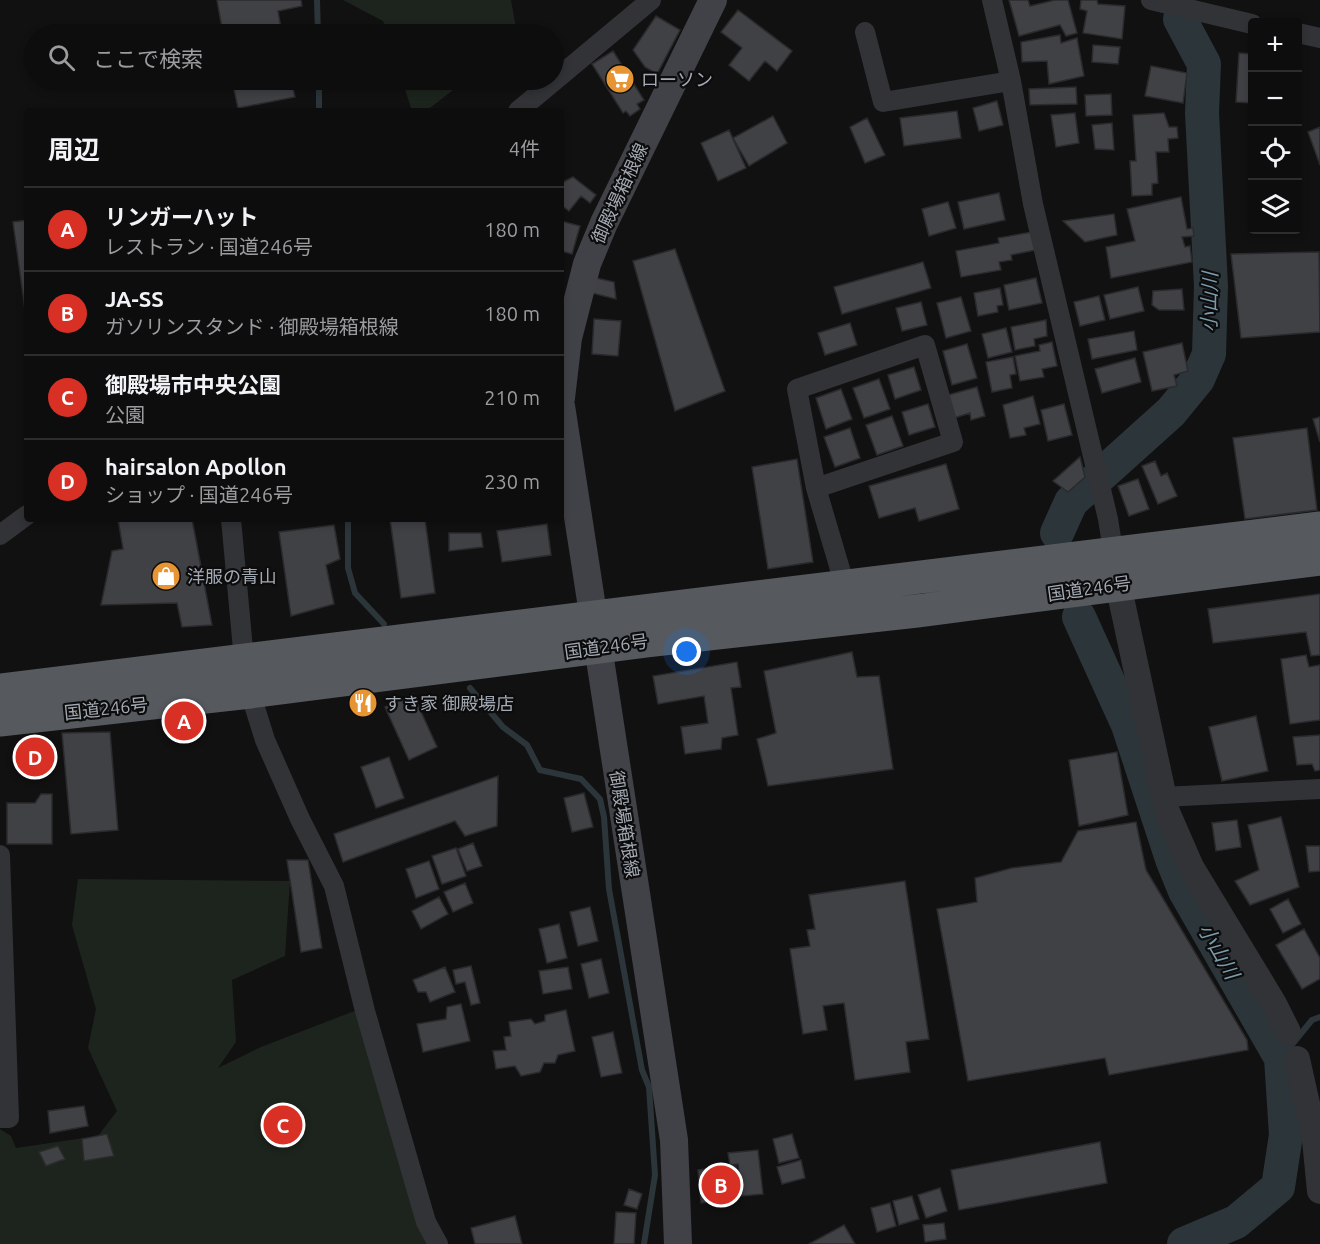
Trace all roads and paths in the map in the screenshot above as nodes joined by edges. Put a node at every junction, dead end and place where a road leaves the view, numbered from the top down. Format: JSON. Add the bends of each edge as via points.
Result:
{"nodes":[{"id":1,"x":651,"y":0,"type":"edge"},
{"id":2,"x":712,"y":0,"type":"edge"},
{"id":3,"x":992,"y":0,"type":"edge"},
{"id":4,"x":1151,"y":0,"type":"edge"},
{"id":5,"x":1248,"y":23,"type":"edge"},
{"id":6,"x":865,"y":32,"type":"dead end"},
{"id":7,"x":1302,"y":34,"type":"edge"},
{"id":8,"x":1320,"y":38,"type":"edge"},
{"id":9,"x":564,"y":73,"type":"edge"},
{"id":10,"x":1011,"y":81,"type":"junction"},
{"id":11,"x":543,"y":90,"type":"edge"},
{"id":12,"x":522,"y":108,"type":"edge"},
{"id":13,"x":564,"y":372,"type":"edge"},
{"id":14,"x":564,"y":426,"type":"edge"},
{"id":15,"x":816,"y":488,"type":"junction"},
{"id":16,"x":24,"y":517,"type":"edge"},
{"id":17,"x":231,"y":522,"type":"edge"},
{"id":18,"x":1320,"y":528,"type":"edge"},
{"id":19,"x":0,"y":535,"type":"edge"},
{"id":20,"x":1320,"y":559,"type":"edge"},
{"id":21,"x":1116,"y":568,"type":"junction"},
{"id":22,"x":845,"y":586,"type":"junction"},
{"id":23,"x":595,"y":634,"type":"junction"},
{"id":24,"x":244,"y":660,"type":"junction"},
{"id":25,"x":0,"y":690,"type":"edge"},
{"id":26,"x":250,"y":692,"type":"junction"},
{"id":27,"x":0,"y":720,"type":"edge"},
{"id":28,"x":1320,"y":789,"type":"edge"},
{"id":29,"x":1163,"y":797,"type":"junction"},
{"id":30,"x":0,"y":855,"type":"edge"},
{"id":31,"x":1288,"y":1032,"type":"joint"},
{"id":32,"x":1297,"y":1059,"type":"joint"},
{"id":33,"x":0,"y":1118,"type":"edge"},
{"id":34,"x":1318,"y":1140,"type":"edge"},
{"id":35,"x":1320,"y":1191,"type":"edge"},
{"id":36,"x":438,"y":1244,"type":"edge"},
{"id":37,"x":678,"y":1244,"type":"edge"}],
"edges":[{"from":1,"to":9,"type":"street"},
{"from":2,"to":13,"type":"main road","name":"御殿場箱根線","via":[[587,264],[568,338]]},
{"from":3,"to":10,"type":"street"},
{"from":4,"to":5,"type":"street"},
{"from":6,"to":10,"type":"street","via":[[883,102]]},
{"from":7,"to":8,"type":"street"},
{"from":10,"to":21,"type":"street","via":[[1033,204]]},
{"from":11,"to":12,"type":"street"},
{"from":14,"to":23,"type":"main road","name":"御殿場箱根線"},
{"from":15,"to":15,"type":"street","via":[[797,389],[925,345],[953,442]]},
{"from":15,"to":22,"type":"street"},
{"from":16,"to":19,"type":"street"},
{"from":17,"to":24,"type":"street"},
{"from":18,"to":21,"type":"highway","name":"国道246号"},
{"from":20,"to":21,"type":"highway","name":"国道246号"},
{"from":21,"to":22,"type":"highway","name":"国道246号"},
{"from":21,"to":23,"type":"highway","name":"国道246号"},
{"from":21,"to":29,"type":"street"},
{"from":22,"to":23,"type":"highway","name":"国道246号"},
{"from":23,"to":24,"type":"highway","name":"国道246号"},
{"from":23,"to":26,"type":"highway","name":"国道246号"},
{"from":23,"to":37,"type":"main road","name":"御殿場箱根線","via":[[674,1140]]},
{"from":24,"to":25,"type":"highway","name":"国道246号"},
{"from":26,"to":27,"type":"highway","name":"国道246号"},
{"from":26,"to":36,"type":"street","via":[[300,819],[334,886],[365,1011],[426,1222]]},
{"from":28,"to":29,"type":"street"},
{"from":29,"to":31,"type":"street","via":[[1191,867]]},
{"from":30,"to":33,"type":"street","via":[[9,1118]]},
{"from":31,"to":32,"type":"street"},
{"from":32,"to":34,"type":"street"},
{"from":34,"to":35,"type":"street"}]}
